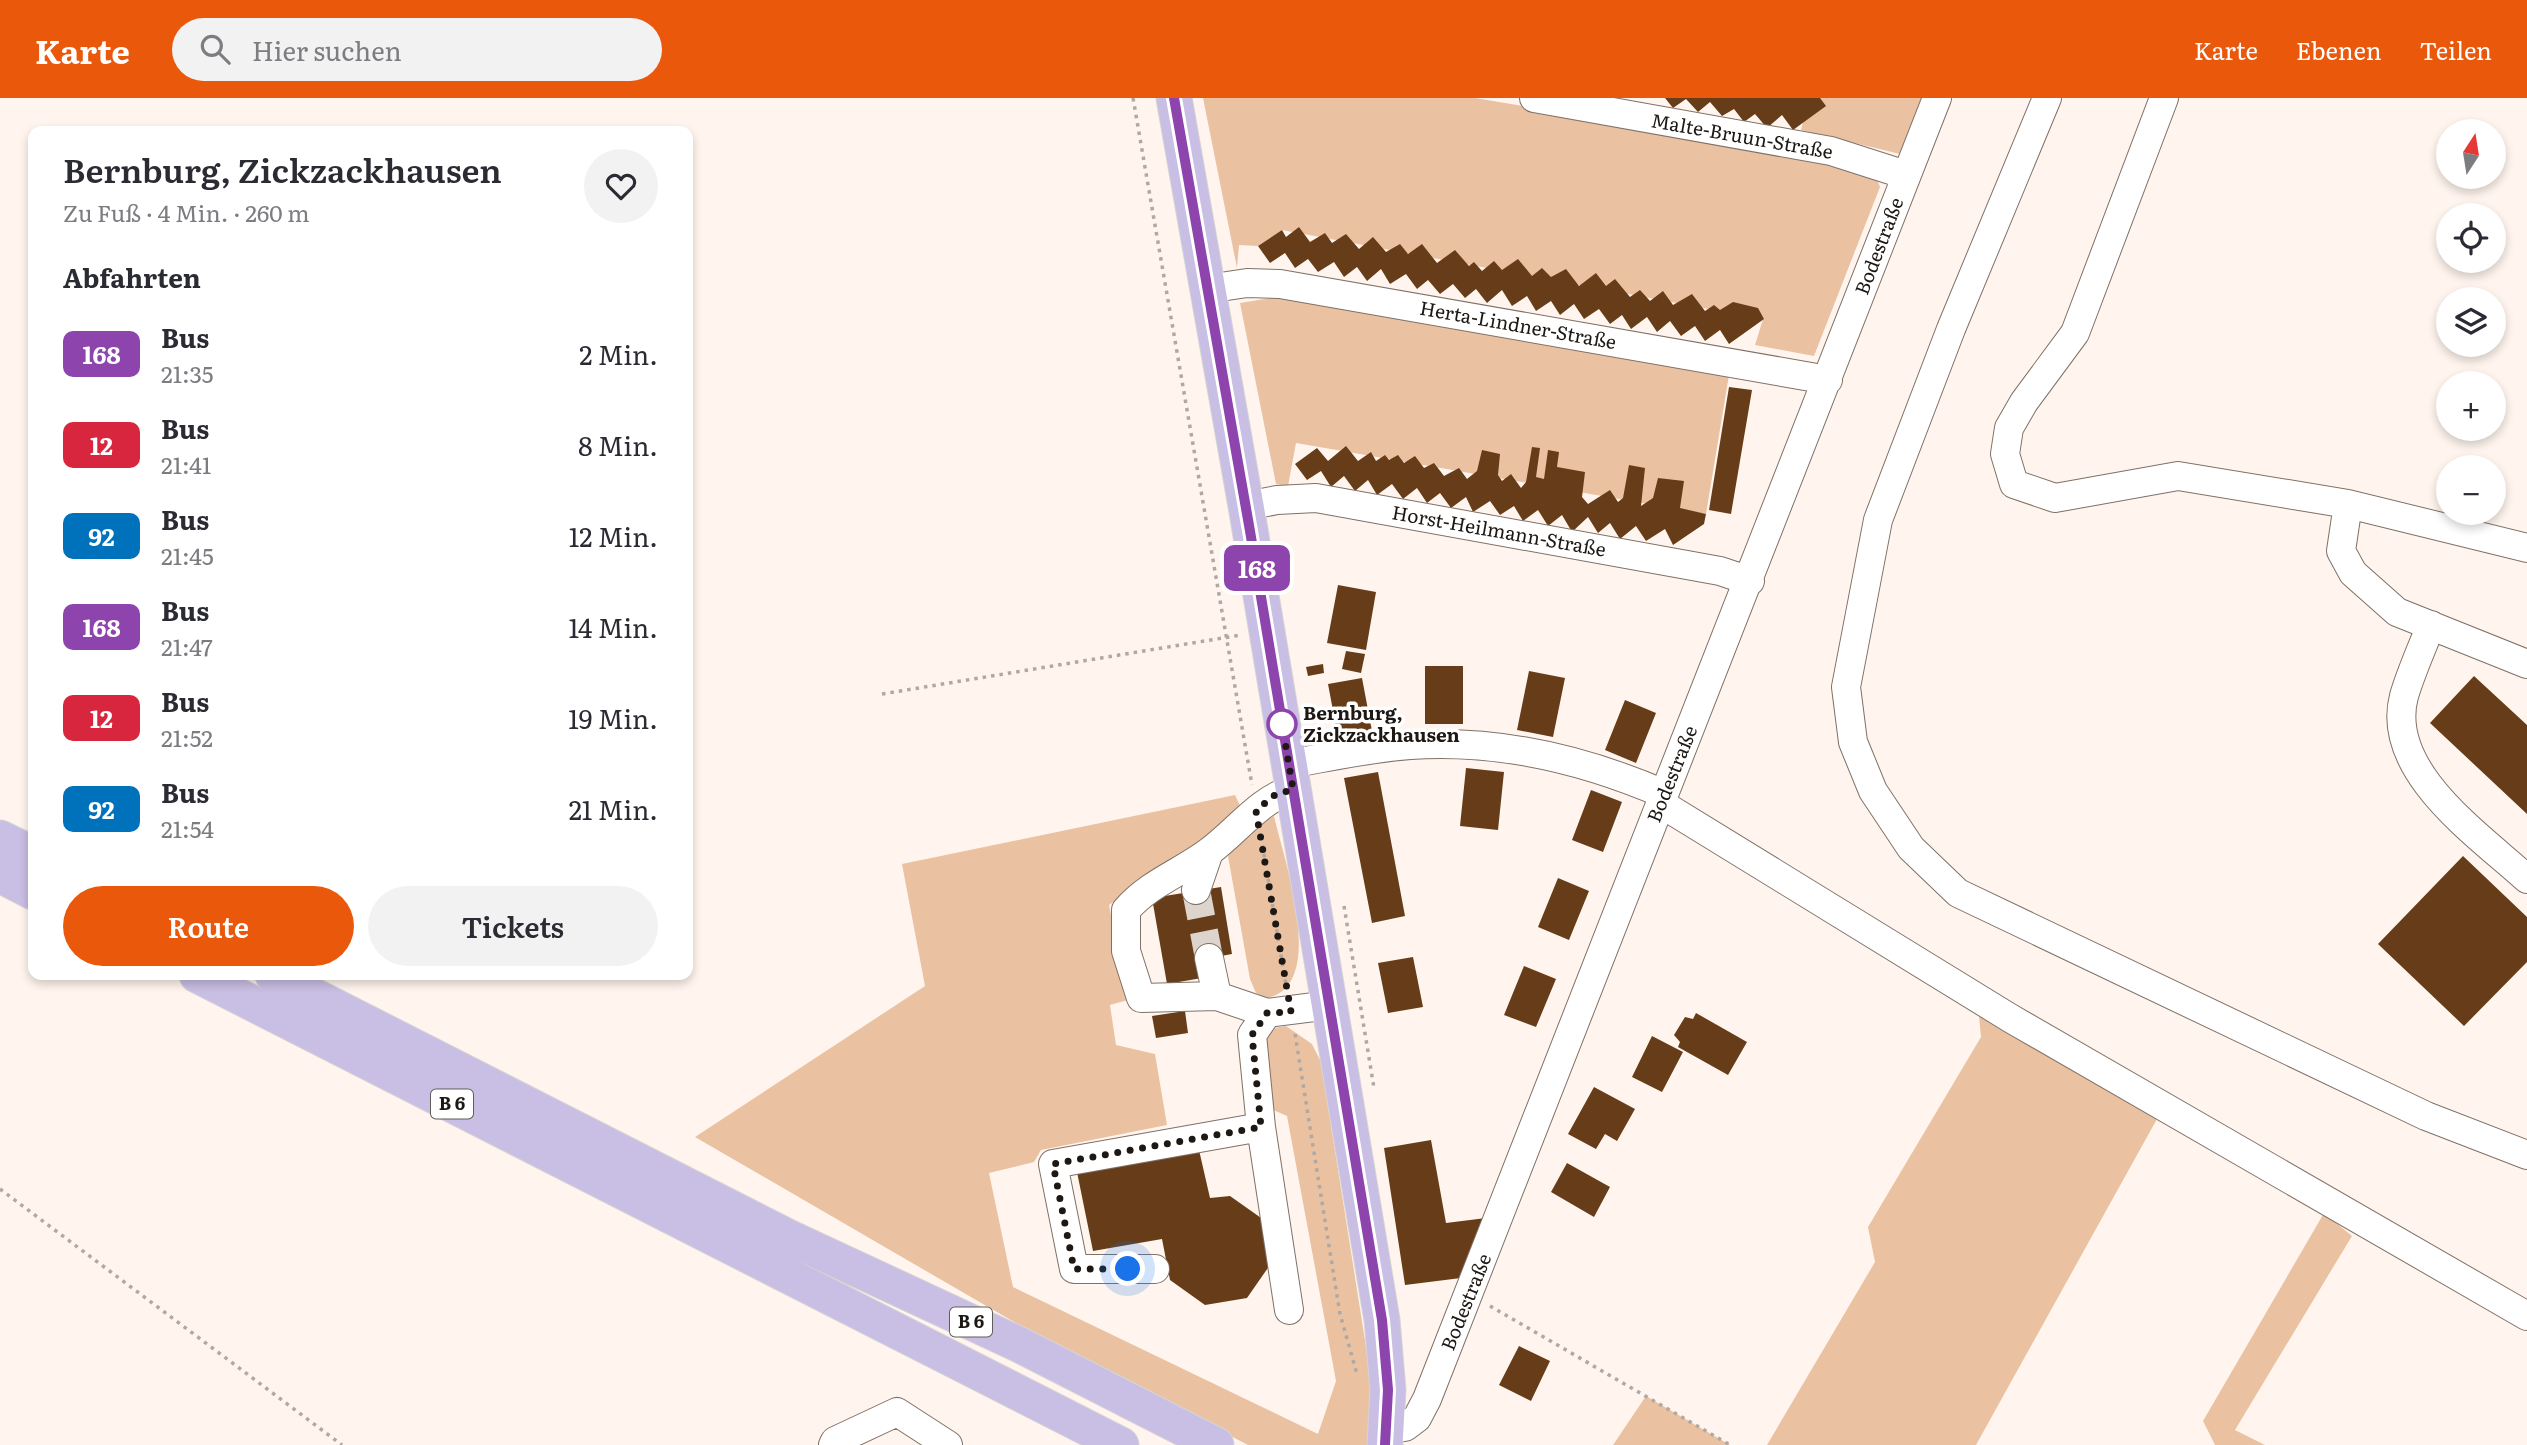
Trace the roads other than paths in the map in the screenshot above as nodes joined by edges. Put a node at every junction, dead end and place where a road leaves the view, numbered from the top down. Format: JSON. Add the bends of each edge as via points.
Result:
{"nodes":[{"id":1,"x":1174,"y":98,"type":"edge"},
{"id":2,"x":1534,"y":98,"type":"edge"},
{"id":3,"x":1937,"y":98,"type":"edge"},
{"id":4,"x":2047,"y":98,"type":"edge"},
{"id":5,"x":2164,"y":98,"type":"edge"},
{"id":6,"x":1906,"y":175,"type":"junction"},
{"id":7,"x":1207,"y":289,"type":"junction"},
{"id":8,"x":1828,"y":380,"type":"junction"},
{"id":9,"x":2348,"y":505,"type":"junction"},
{"id":10,"x":1246,"y":506,"type":"junction"},
{"id":11,"x":2527,"y":548,"type":"edge"},
{"id":12,"x":1750,"y":580,"type":"junction"},
{"id":13,"x":2431,"y":625,"type":"junction"},
{"id":14,"x":2527,"y":664,"type":"edge"},
{"id":15,"x":1291,"y":777,"type":"junction"},
{"id":16,"x":1662,"y":798,"type":"junction"},
{"id":17,"x":0,"y":838,"type":"edge"},
{"id":18,"x":28,"y":852,"type":"edge"},
{"id":19,"x":1209,"y":852,"type":"junction"},
{"id":20,"x":0,"y":875,"type":"edge"},
{"id":21,"x":2527,"y":879,"type":"edge"},
{"id":22,"x":28,"y":889,"type":"edge"},
{"id":23,"x":1204,"y":889,"type":"tunnel mouth"},
{"id":24,"x":1217,"y":957,"type":"tunnel mouth"},
{"id":25,"x":207,"y":980,"type":"edge"},
{"id":26,"x":283,"y":980,"type":"edge"},
{"id":27,"x":1225,"y":999,"type":"junction"},
{"id":28,"x":1330,"y":1005,"type":"junction"},
{"id":29,"x":1279,"y":1012,"type":"junction"},
{"id":30,"x":1261,"y":1127,"type":"junction"},
{"id":31,"x":2527,"y":1155,"type":"edge"},
{"id":32,"x":1155,"y":1269,"type":"dead end"},
{"id":33,"x":1289,"y":1310,"type":"dead end"},
{"id":34,"x":2527,"y":1316,"type":"edge"},
{"id":35,"x":1386,"y":1435,"type":"edge"},
{"id":36,"x":833,"y":1445,"type":"edge"},
{"id":37,"x":948,"y":1445,"type":"edge"},
{"id":38,"x":1121,"y":1445,"type":"edge"},
{"id":39,"x":1216,"y":1445,"type":"edge"}],
"edges":[{"from":1,"to":7,"type":"main road"},
{"from":2,"to":6,"type":"street","name":"Malte-Bruun-Straße","via":[[1831,151]]},
{"from":3,"to":6,"type":"street","name":"Bodestraße"},
{"from":4,"to":31,"type":"street","via":[[1878,520],[1846,687],[1853,742],[1873,791],[1911,848],[1958,893],[2426,1116]]},
{"from":5,"to":9,"type":"street","via":[[2074,333],[2009,428],[2005,454],[2014,484],[2055,498],[2178,475]]},
{"from":6,"to":8,"type":"street","name":"Bodestraße"},
{"from":7,"to":8,"type":"street","name":"Herta-Lindner-Straße","via":[[1240,283],[1280,284]]},
{"from":7,"to":10,"type":"main road"},
{"from":8,"to":12,"type":"street","name":"Bodestraße"},
{"from":9,"to":11,"type":"street"},
{"from":9,"to":13,"type":"street","via":[[2341,551],[2353,573],[2398,612]]},
{"from":10,"to":12,"type":"street","name":"Horst-Heilmann-Straße","via":[[1316,499]]},
{"from":10,"to":15,"type":"main road"},
{"from":12,"to":16,"type":"street","name":"Bodestraße"},
{"from":13,"to":14,"type":"street"},
{"from":13,"to":21,"type":"street","via":[[2403,698],[2403,740],[2427,787]]},
{"from":15,"to":16,"type":"street","via":[[1408,746],[1489,746],[1592,766]]},
{"from":15,"to":19,"type":"street"},
{"from":15,"to":28,"type":"main road"},
{"from":16,"to":34,"type":"street","via":[[2010,1018]]},
{"from":16,"to":35,"type":"street","name":"Bodestraße","via":[[1470,1294],[1417,1418]]},
{"from":17,"to":18,"type":"main road"},
{"from":19,"to":23,"type":"street"},
{"from":19,"to":27,"type":"street","via":[[1142,891],[1126,910],[1126,951],[1141,998]]},
{"from":20,"to":22,"type":"main road"},
{"from":24,"to":27,"type":"street"},
{"from":25,"to":38,"type":"main road","number":"B 6"},
{"from":26,"to":39,"type":"main road","number":"B 6","via":[[788,1237],[1009,1340]]},
{"from":27,"to":29,"type":"street"},
{"from":28,"to":29,"type":"street"},
{"from":28,"to":35,"type":"main road","via":[[1382,1320],[1388,1390]]},
{"from":29,"to":30,"type":"street","via":[[1252,1035]]},
{"from":30,"to":32,"type":"street","via":[[1053,1164],[1074,1269]]},
{"from":30,"to":33,"type":"street"},
{"from":36,"to":37,"type":"street","via":[[897,1412]]}]}
